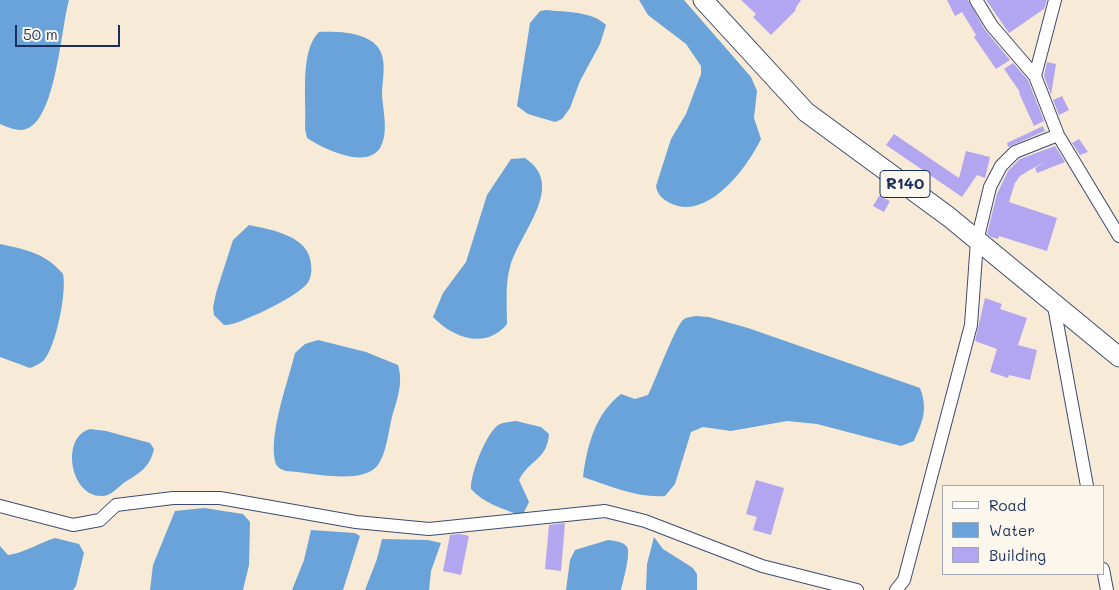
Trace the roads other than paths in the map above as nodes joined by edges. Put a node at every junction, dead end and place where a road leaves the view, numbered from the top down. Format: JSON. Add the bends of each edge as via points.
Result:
{"nodes":[{"id":1,"x":703,"y":0,"type":"edge"},
{"id":2,"x":976,"y":0,"type":"edge"},
{"id":3,"x":1056,"y":0,"type":"edge"},
{"id":4,"x":1035,"y":76,"type":"junction"},
{"id":5,"x":1058,"y":135,"type":"junction"},
{"id":6,"x":1119,"y":236,"type":"edge"},
{"id":7,"x":977,"y":241,"type":"junction"},
{"id":8,"x":1053,"y":301,"type":"junction"},
{"id":9,"x":1119,"y":356,"type":"edge"},
{"id":10,"x":1087,"y":485,"type":"edge"},
{"id":11,"x":0,"y":506,"type":"edge"},
{"id":12,"x":1104,"y":574,"type":"edge"},
{"id":13,"x":857,"y":590,"type":"edge"},
{"id":14,"x":896,"y":590,"type":"edge"},
{"id":15,"x":1107,"y":590,"type":"edge"}],
"edges":[{"from":1,"to":7,"type":"main road","number":"R140","via":[[806,112],[950,217]]},
{"from":2,"to":4,"type":"street","via":[[992,26]]},
{"from":3,"to":4,"type":"street"},
{"from":4,"to":5,"type":"street"},
{"from":5,"to":6,"type":"street"},
{"from":5,"to":7,"type":"street","via":[[1015,152],[1001,166],[990,187]]},
{"from":7,"to":8,"type":"main road","number":"R140"},
{"from":7,"to":14,"type":"street","via":[[971,325],[904,580]]},
{"from":8,"to":9,"type":"main road","number":"R140"},
{"from":8,"to":10,"type":"street"},
{"from":11,"to":13,"type":"street","via":[[73,526],[100,520],[116,505],[173,498],[220,498],[356,522],[429,529],[605,511],[645,521],[762,566]]},
{"from":12,"to":15,"type":"street"}]}
